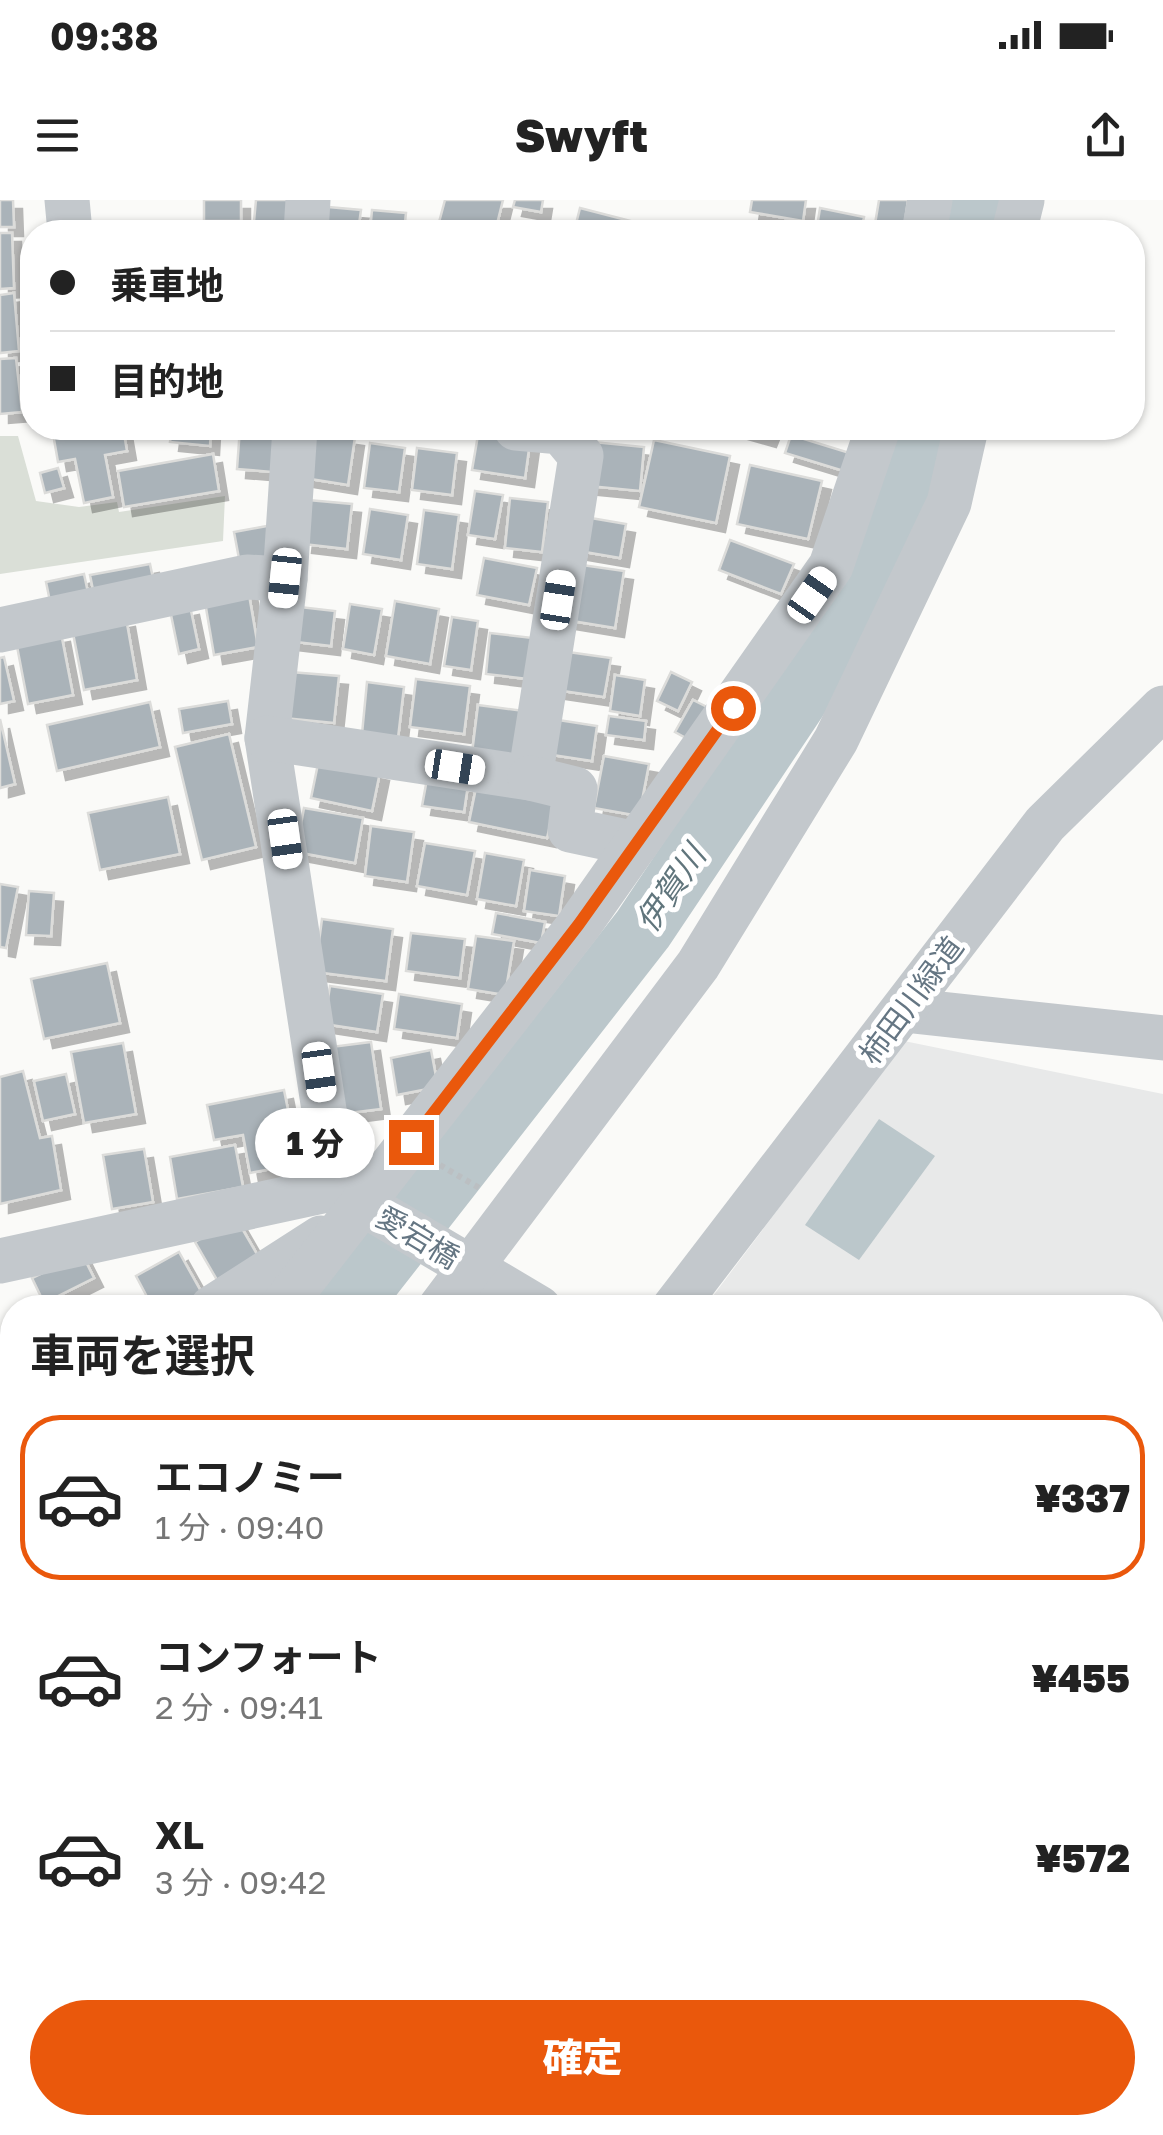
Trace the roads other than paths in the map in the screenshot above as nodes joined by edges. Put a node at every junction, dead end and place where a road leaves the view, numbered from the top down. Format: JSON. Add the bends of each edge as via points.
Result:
{"nodes":[{"id":1,"x":294,"y":440,"type":"edge"},
{"id":2,"x":567,"y":440,"type":"edge"},
{"id":3,"x":874,"y":440,"type":"edge"},
{"id":4,"x":963,"y":440,"type":"edge"},
{"id":5,"x":285,"y":578,"type":"junction"},
{"id":6,"x":0,"y":630,"type":"edge"},
{"id":7,"x":1163,"y":708,"type":"edge"},
{"id":8,"x":267,"y":738,"type":"junction"},
{"id":9,"x":530,"y":778,"type":"junction"},
{"id":10,"x":636,"y":844,"type":"junction"},
{"id":11,"x":904,"y":1010,"type":"junction"},
{"id":12,"x":1163,"y":1038,"type":"edge"},
{"id":13,"x":349,"y":1205,"type":"junction"},
{"id":14,"x":0,"y":1260,"type":"edge"},
{"id":15,"x":471,"y":1269,"type":"junction"},
{"id":16,"x":229,"y":1295,"type":"edge"},
{"id":17,"x":290,"y":1295,"type":"edge"},
{"id":18,"x":450,"y":1295,"type":"edge"},
{"id":19,"x":516,"y":1295,"type":"edge"},
{"id":20,"x":684,"y":1295,"type":"edge"}],
"edges":[{"from":1,"to":5,"type":"street"},
{"from":2,"to":9,"type":"street","via":[[581,456]]},
{"from":3,"to":10,"type":"street","via":[[832,566]]},
{"from":4,"to":15,"type":"street","via":[[949,503],[836,740],[698,965]]},
{"from":5,"to":6,"type":"street","via":[[248,577]]},
{"from":5,"to":8,"type":"street"},
{"from":7,"to":11,"type":"street","name":"柿田川緑道","via":[[1045,824]]},
{"from":8,"to":9,"type":"street"},
{"from":8,"to":13,"type":"street"},
{"from":9,"to":10,"type":"street","via":[[575,788],[570,830]]},
{"from":10,"to":13,"type":"street","via":[[579,924]]},
{"from":11,"to":12,"type":"street"},
{"from":11,"to":20,"type":"street","name":"柿田川緑道"},
{"from":13,"to":14,"type":"street"},
{"from":13,"to":15,"type":"street","name":"愛宕橋"},
{"from":13,"to":16,"type":"street"},
{"from":13,"to":17,"type":"street"},
{"from":15,"to":18,"type":"street"},
{"from":15,"to":19,"type":"street","name":"愛宕橋"}]}
